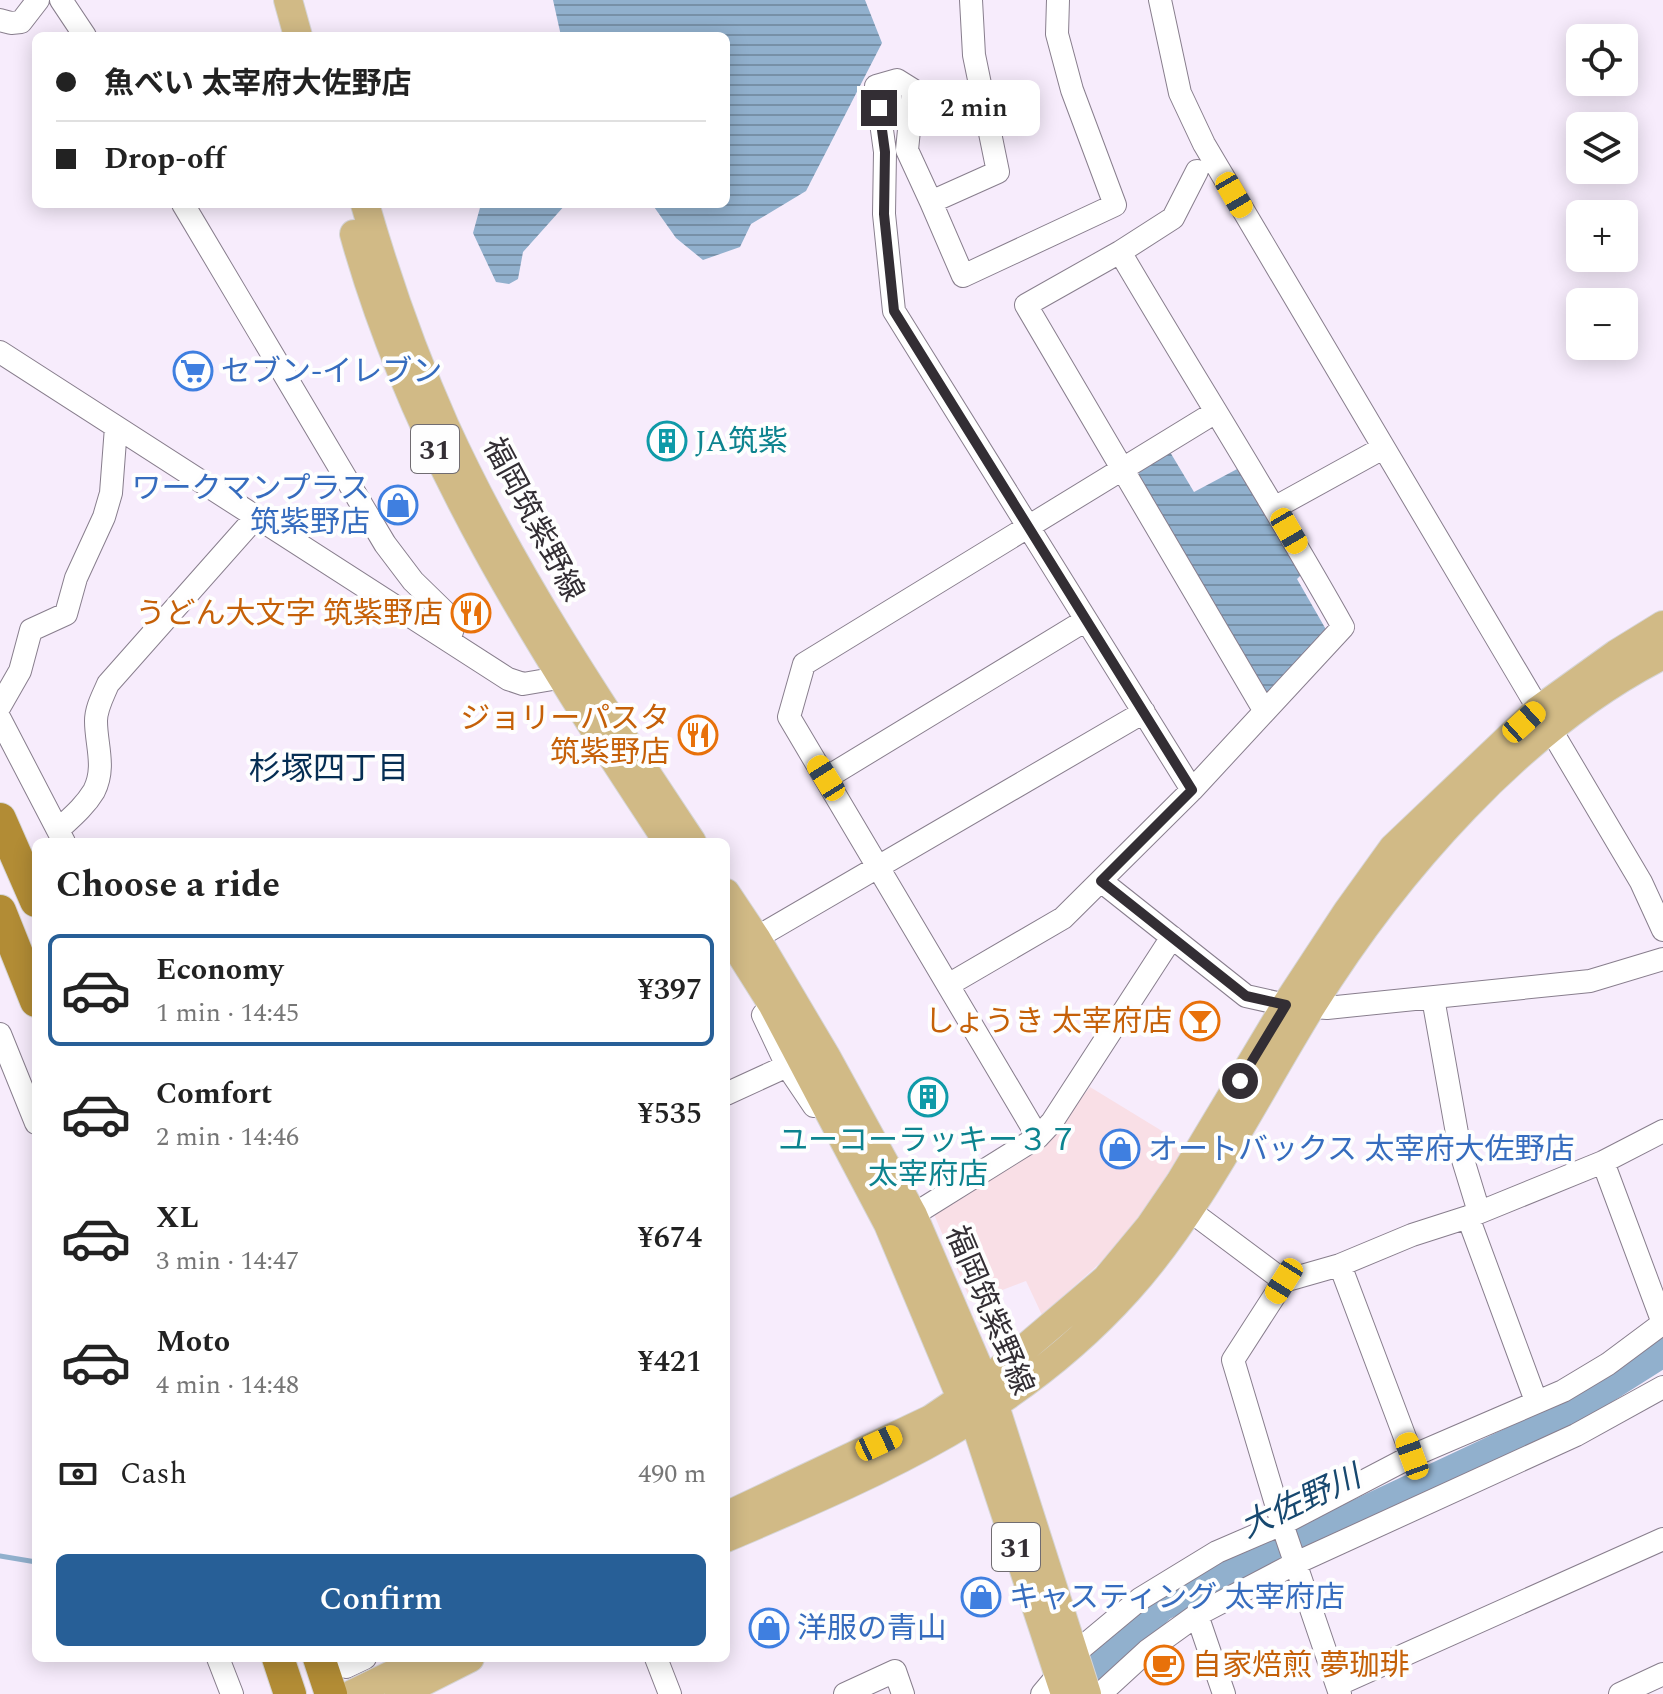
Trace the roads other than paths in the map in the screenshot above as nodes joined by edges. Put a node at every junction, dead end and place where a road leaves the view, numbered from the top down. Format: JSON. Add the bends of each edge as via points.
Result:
{"nodes":[{"id":1,"x":38,"y":0,"type":"edge"},
{"id":2,"x":61,"y":0,"type":"edge"},
{"id":3,"x":288,"y":0,"type":"edge"},
{"id":4,"x":306,"y":0,"type":"edge"},
{"id":5,"x":971,"y":0,"type":"edge"},
{"id":6,"x":1058,"y":0,"type":"edge"},
{"id":7,"x":1160,"y":0,"type":"edge"},
{"id":8,"x":0,"y":20,"type":"edge"},
{"id":9,"x":82,"y":32,"type":"edge"},
{"id":10,"x":297,"y":32,"type":"edge"},
{"id":11,"x":315,"y":32,"type":"edge"},
{"id":12,"x":1197,"y":171,"type":"dead end"},
{"id":13,"x":931,"y":202,"type":"junction"},
{"id":14,"x":185,"y":208,"type":"edge"},
{"id":15,"x":347,"y":208,"type":"edge"},
{"id":16,"x":366,"y":208,"type":"edge"},
{"id":17,"x":1120,"y":252,"type":"junction"},
{"id":18,"x":0,"y":352,"type":"edge"},
{"id":19,"x":1214,"y":413,"type":"junction"},
{"id":20,"x":116,"y":427,"type":"junction"},
{"id":21,"x":1383,"y":448,"type":"junction"},
{"id":22,"x":1123,"y":469,"type":"junction"},
{"id":23,"x":1276,"y":507,"type":"junction"},
{"id":24,"x":255,"y":518,"type":"junction"},
{"id":25,"x":1028,"y":526,"type":"junction"},
{"id":26,"x":1086,"y":620,"type":"junction"},
{"id":27,"x":1663,"y":625,"type":"edge"},
{"id":28,"x":449,"y":641,"type":"junction"},
{"id":29,"x":1663,"y":655,"type":"edge"},
{"id":30,"x":570,"y":676,"type":"junction"},
{"id":31,"x":0,"y":706,"type":"edge"},
{"id":32,"x":1264,"y":710,"type":"junction"},
{"id":33,"x":1144,"y":712,"type":"junction"},
{"id":34,"x":0,"y":719,"type":"edge"},
{"id":35,"x":1544,"y":720,"type":"junction"},
{"id":36,"x":826,"y":778,"type":"junction"},
{"id":37,"x":1192,"y":790,"type":"junction"},
{"id":38,"x":0,"y":819,"type":"edge"},
{"id":39,"x":62,"y":835,"type":"edge"},
{"id":40,"x":666,"y":838,"type":"edge"},
{"id":41,"x":689,"y":838,"type":"edge"},
{"id":42,"x":878,"y":866,"type":"junction"},
{"id":43,"x":1101,"y":881,"type":"junction"},
{"id":44,"x":32,"y":892,"type":"edge"},
{"id":45,"x":730,"y":899,"type":"edge"},
{"id":46,"x":0,"y":911,"type":"edge"},
{"id":47,"x":1663,"y":930,"type":"edge"},
{"id":48,"x":730,"y":937,"type":"edge"},
{"id":49,"x":1172,"y":937,"type":"junction"},
{"id":50,"x":756,"y":938,"type":"junction"},
{"id":51,"x":1663,"y":959,"type":"edge"},
{"id":52,"x":948,"y":985,"type":"junction"},
{"id":53,"x":32,"y":991,"type":"edge"},
{"id":54,"x":1433,"y":998,"type":"junction"},
{"id":55,"x":772,"y":1004,"type":"junction"},
{"id":56,"x":1298,"y":1006,"type":"junction"},
{"id":57,"x":0,"y":1034,"type":"edge"},
{"id":58,"x":787,"y":1066,"type":"junction"},
{"id":59,"x":730,"y":1092,"type":"edge"},
{"id":60,"x":32,"y":1111,"type":"edge"},
{"id":61,"x":835,"y":1124,"type":"junction"},
{"id":62,"x":1663,"y":1131,"type":"edge"},
{"id":63,"x":1038,"y":1137,"type":"junction"},
{"id":64,"x":1603,"y":1162,"type":"junction"},
{"id":65,"x":1189,"y":1210,"type":"junction"},
{"id":66,"x":913,"y":1215,"type":"junction"},
{"id":67,"x":1473,"y":1215,"type":"junction"},
{"id":68,"x":1340,"y":1265,"type":"junction"},
{"id":69,"x":1284,"y":1281,"type":"junction"},
{"id":70,"x":1663,"y":1323,"type":"edge"},
{"id":71,"x":1663,"y":1387,"type":"edge"},
{"id":72,"x":1536,"y":1401,"type":"junction"},
{"id":73,"x":978,"y":1402,"type":"junction"},
{"id":74,"x":1412,"y":1456,"type":"junction"},
{"id":75,"x":730,"y":1514,"type":"edge"},
{"id":76,"x":1282,"y":1524,"type":"junction"},
{"id":77,"x":730,"y":1536,"type":"edge"},
{"id":78,"x":1663,"y":1539,"type":"edge"},
{"id":79,"x":1296,"y":1563,"type":"junction"},
{"id":80,"x":1197,"y":1615,"type":"junction"},
{"id":81,"x":220,"y":1662,"type":"edge"},
{"id":82,"x":279,"y":1662,"type":"edge"},
{"id":83,"x":419,"y":1662,"type":"edge"},
{"id":84,"x":453,"y":1662,"type":"edge"},
{"id":85,"x":658,"y":1662,"type":"edge"},
{"id":86,"x":1663,"y":1674,"type":"edge"},
{"id":87,"x":340,"y":1676,"type":"edge"},
{"id":88,"x":394,"y":1676,"type":"edge"},
{"id":89,"x":1060,"y":1679,"type":"edge"},
{"id":90,"x":1338,"y":1690,"type":"edge"},
{"id":91,"x":232,"y":1694,"type":"edge"},
{"id":92,"x":290,"y":1694,"type":"edge"},
{"id":93,"x":670,"y":1694,"type":"edge"},
{"id":94,"x":845,"y":1694,"type":"edge"},
{"id":95,"x":903,"y":1694,"type":"edge"},
{"id":96,"x":1087,"y":1694,"type":"edge"},
{"id":97,"x":1100,"y":1694,"type":"edge"},
{"id":98,"x":1224,"y":1694,"type":"edge"},
{"id":99,"x":1620,"y":1694,"type":"edge"}],
"edges":[{"from":1,"to":8,"type":"street","via":[[21,22]]},
{"from":2,"to":9,"type":"street"},
{"from":3,"to":10,"type":"main road"},
{"from":4,"to":11,"type":"main road"},
{"from":5,"to":13,"type":"street","via":[[974,55],[998,172]]},
{"from":6,"to":13,"type":"street","via":[[1057,34],[1072,90],[1115,205],[963,276]]},
{"from":7,"to":21,"type":"street","via":[[1180,93],[1204,144]]},
{"from":12,"to":17,"type":"street","via":[[1173,218]]},
{"from":13,"to":25,"type":"street","via":[[907,150],[913,90],[897,80],[876,86],[894,311]]},
{"from":14,"to":28,"type":"street","via":[[385,544],[451,618]]},
{"from":15,"to":30,"type":"main road","name":"福岡筑紫野線","number":"31","via":[[372,300],[427,435],[489,554]]},
{"from":16,"to":30,"type":"main road","name":"福岡筑紫野線","number":"31","via":[[391,292],[446,427]]},
{"from":17,"to":19,"type":"street"},
{"from":17,"to":22,"type":"street","via":[[1026,305]]},
{"from":18,"to":20,"type":"street"},
{"from":19,"to":22,"type":"street"},
{"from":19,"to":23,"type":"street"},
{"from":20,"to":24,"type":"street"},
{"from":20,"to":31,"type":"street","via":[[111,493],[66,614],[31,630],[20,671]]},
{"from":21,"to":23,"type":"street"},
{"from":21,"to":35,"type":"street"},
{"from":22,"to":25,"type":"street"},
{"from":22,"to":32,"type":"street"},
{"from":23,"to":32,"type":"street","via":[[1343,627]]},
{"from":24,"to":28,"type":"street"},
{"from":24,"to":39,"type":"street","via":[[108,684],[96,720],[101,770],[95,789]]},
{"from":25,"to":26,"type":"street"},
{"from":25,"to":36,"type":"street","via":[[804,664],[789,717]]},
{"from":26,"to":33,"type":"street"},
{"from":26,"to":36,"type":"street"},
{"from":27,"to":35,"type":"main road","via":[[1616,654]]},
{"from":28,"to":30,"type":"street","via":[[516,682]]},
{"from":29,"to":35,"type":"main road"},
{"from":30,"to":40,"type":"main road","name":"福岡筑紫野線","number":"31"},
{"from":30,"to":41,"type":"main road","name":"福岡筑紫野線","number":"31"},
{"from":32,"to":37,"type":"street"},
{"from":33,"to":37,"type":"street"},
{"from":33,"to":42,"type":"street"},
{"from":34,"to":39,"type":"street"},
{"from":35,"to":47,"type":"street","via":[[1641,882]]},
{"from":35,"to":56,"type":"main road"},
{"from":36,"to":42,"type":"street"},
{"from":37,"to":43,"type":"street"},
{"from":38,"to":44,"type":"highway"},
{"from":42,"to":50,"type":"street"},
{"from":42,"to":52,"type":"street"},
{"from":43,"to":49,"type":"street"},
{"from":43,"to":52,"type":"street","via":[[1063,918]]},
{"from":45,"to":50,"type":"main road","name":"福岡筑紫野線","number":"31"},
{"from":46,"to":53,"type":"highway"},
{"from":48,"to":55,"type":"main road","name":"福岡筑紫野線","number":"31"},
{"from":49,"to":56,"type":"street","via":[[1246,996]]},
{"from":49,"to":63,"type":"street"},
{"from":50,"to":66,"type":"main road","name":"福岡筑紫野線","number":"31"},
{"from":51,"to":54,"type":"street","via":[[1590,981]]},
{"from":52,"to":63,"type":"street"},
{"from":54,"to":56,"type":"street"},
{"from":54,"to":67,"type":"street"},
{"from":55,"to":58,"type":"street","via":[[763,1015]]},
{"from":55,"to":61,"type":"main road","name":"福岡筑紫野線","number":"31"},
{"from":56,"to":65,"type":"main road"},
{"from":56,"to":73,"type":"main road","via":[[1150,1226],[1106,1279]]},
{"from":57,"to":60,"type":"street"},
{"from":58,"to":59,"type":"street"},
{"from":58,"to":61,"type":"street","via":[[816,1110]]},
{"from":61,"to":73,"type":"main road","name":"福岡筑紫野線","number":"31"},
{"from":62,"to":64,"type":"street"},
{"from":63,"to":66,"type":"street"},
{"from":64,"to":67,"type":"street"},
{"from":64,"to":70,"type":"street"},
{"from":65,"to":69,"type":"street"},
{"from":65,"to":73,"type":"main road","via":[[1129,1289],[1069,1350]]},
{"from":66,"to":73,"type":"main road","name":"福岡筑紫野線","number":"31"},
{"from":67,"to":68,"type":"street"},
{"from":67,"to":72,"type":"street"},
{"from":68,"to":69,"type":"street"},
{"from":68,"to":74,"type":"street"},
{"from":69,"to":76,"type":"street","via":[[1233,1360]]},
{"from":70,"to":72,"type":"street","via":[[1608,1364]]},
{"from":71,"to":79,"type":"street","via":[[1576,1435]]},
{"from":72,"to":74,"type":"street"},
{"from":73,"to":75,"type":"main road"},
{"from":73,"to":77,"type":"main road","via":[[928,1446]]},
{"from":73,"to":89,"type":"main road","name":"福岡筑紫野線","number":"31"},
{"from":74,"to":76,"type":"street"},
{"from":76,"to":79,"type":"street"},
{"from":76,"to":89,"type":"street","via":[[1217,1552],[1140,1599]]},
{"from":78,"to":90,"type":"street"},
{"from":79,"to":80,"type":"street"},
{"from":79,"to":90,"type":"street"},
{"from":80,"to":97,"type":"street"},
{"from":80,"to":98,"type":"street"},
{"from":81,"to":91,"type":"street"},
{"from":82,"to":92,"type":"highway"},
{"from":83,"to":88,"type":"main road"},
{"from":84,"to":88,"type":"main road"},
{"from":85,"to":93,"type":"street"},
{"from":86,"to":99,"type":"street"},
{"from":87,"to":88,"type":"main road"},
{"from":89,"to":96,"type":"main road","name":"福岡筑紫野線","number":"31"},
{"from":94,"to":95,"type":"street","via":[[895,1671]]}]}
